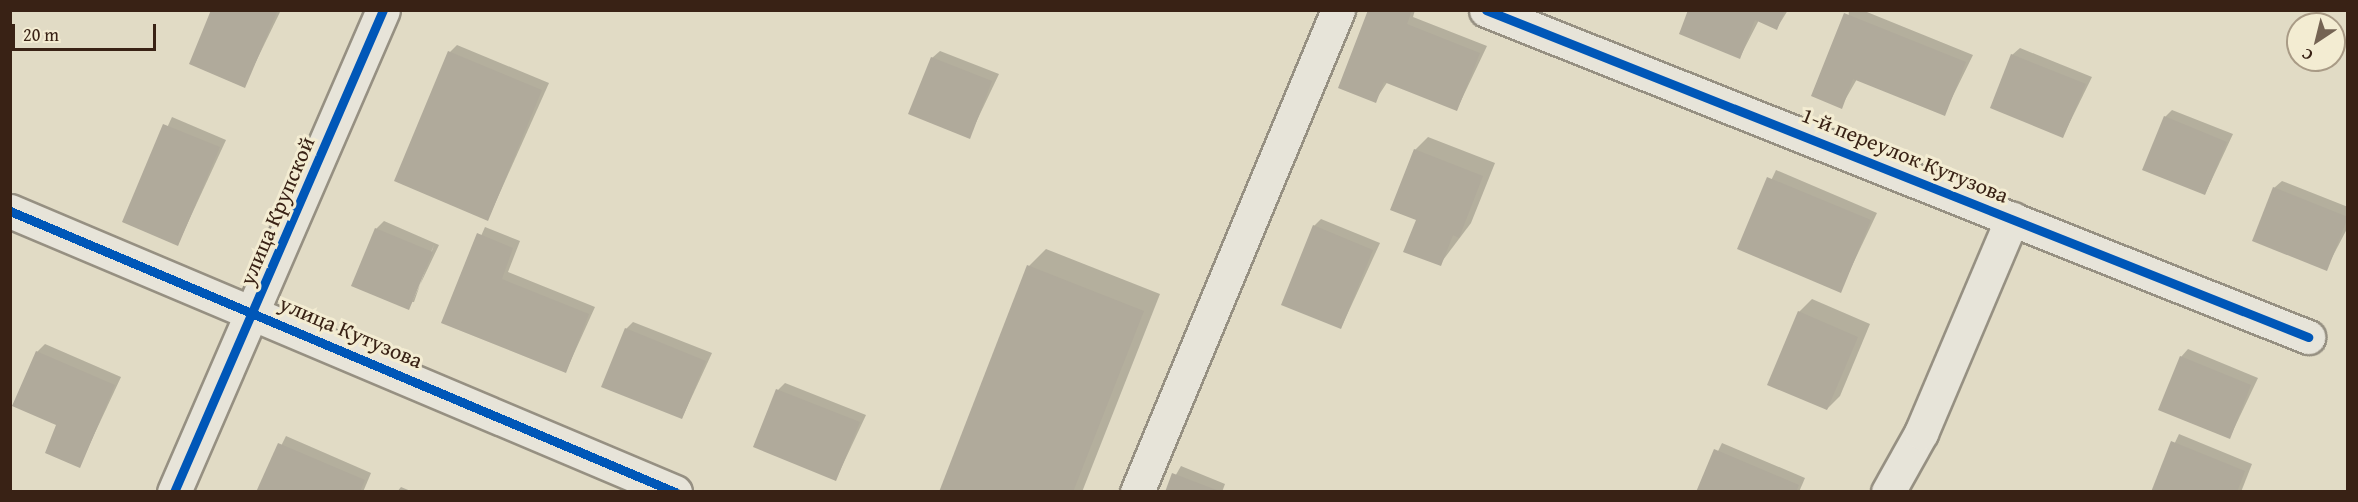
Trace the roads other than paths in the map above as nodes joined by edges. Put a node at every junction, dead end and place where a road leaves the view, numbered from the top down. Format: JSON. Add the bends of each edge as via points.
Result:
{"nodes":[{"id":1,"x":383,"y":10,"type":"edge"},
{"id":2,"x":1338,"y":10,"type":"edge"},
{"id":3,"x":1486,"y":10,"type":"edge"},
{"id":4,"x":10,"y":211,"type":"edge"},
{"id":5,"x":2012,"y":219,"type":"junction"},
{"id":6,"x":255,"y":312,"type":"junction"},
{"id":7,"x":2308,"y":337,"type":"dead end"},
{"id":8,"x":174,"y":492,"type":"edge"},
{"id":9,"x":675,"y":492,"type":"edge"},
{"id":10,"x":1137,"y":492,"type":"edge"},
{"id":11,"x":1888,"y":492,"type":"edge"}],
"edges":[{"from":1,"to":6,"type":"street","name":"улица Крупской"},
{"from":2,"to":10,"type":"street"},
{"from":3,"to":5,"type":"street","name":"1-й переулок Кутузова"},
{"from":4,"to":6,"type":"street","name":"улица Кутузова"},
{"from":5,"to":7,"type":"street","name":"1-й переулок Кутузова"},
{"from":5,"to":11,"type":"street","name":"1-й переулок Кутузова","via":[[1921,433]]},
{"from":6,"to":8,"type":"street","name":"улица Крупской"},
{"from":6,"to":9,"type":"street","name":"улица Кутузова"}]}
